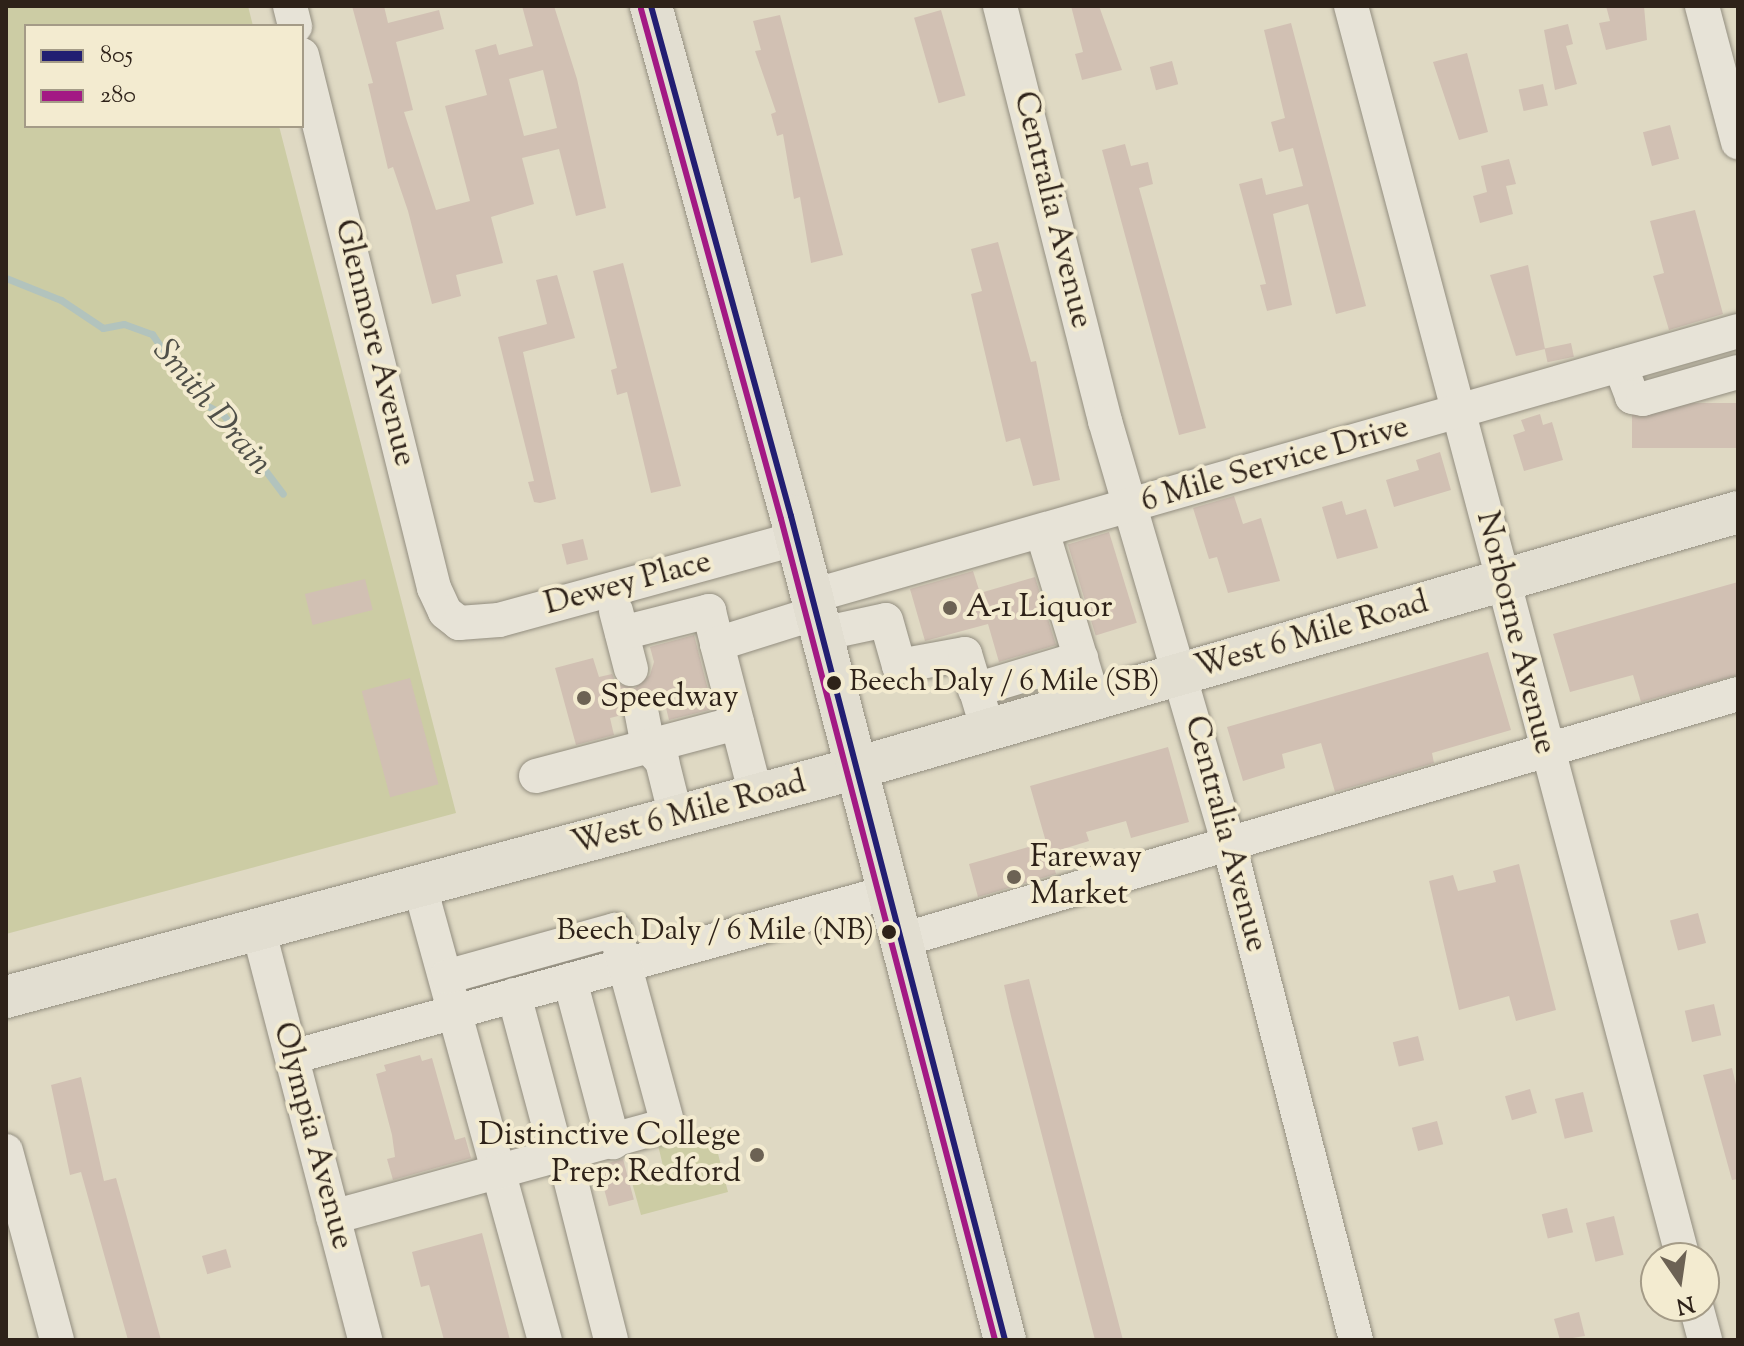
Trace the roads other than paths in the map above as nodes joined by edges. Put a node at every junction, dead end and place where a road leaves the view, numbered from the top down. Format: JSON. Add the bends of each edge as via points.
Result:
{"nodes":[{"id":1,"x":651,"y":6,"type":"edge"},
{"id":2,"x":1000,"y":6,"type":"edge"},
{"id":3,"x":1351,"y":6,"type":"edge"},
{"id":4,"x":1702,"y":6,"type":"edge"},
{"id":5,"x":304,"y":63,"type":"edge"},
{"id":6,"x":1738,"y":142,"type":"edge"},
{"id":7,"x":1738,"y":331,"type":"edge"},
{"id":8,"x":1620,"y":365,"type":"junction"},
{"id":9,"x":1738,"y":372,"type":"edge"},
{"id":10,"x":1456,"y":412,"type":"junction"},
{"id":11,"x":1130,"y":506,"type":"junction"},
{"id":12,"x":1738,"y":512,"type":"edge"},
{"id":13,"x":1042,"y":531,"type":"junction"},
{"id":14,"x":796,"y":539,"type":"junction"},
{"id":15,"x":1501,"y":581,"type":"junction"},
{"id":16,"x":610,"y":588,"type":"junction"},
{"id":17,"x":816,"y":614,"type":"junction"},
{"id":18,"x":459,"y":623,"type":"joint"},
{"id":19,"x":622,"y":633,"type":"junction"},
{"id":20,"x":717,"y":644,"type":"junction"},
{"id":21,"x":1081,"y":658,"type":"junction"},
{"id":22,"x":631,"y":669,"type":"dead end"},
{"id":23,"x":1181,"y":674,"type":"junction"},
{"id":24,"x":975,"y":690,"type":"junction"},
{"id":25,"x":1738,"y":694,"type":"edge"},
{"id":26,"x":1093,"y":699,"type":"junction"},
{"id":27,"x":641,"y":710,"type":"dead end"},
{"id":28,"x":737,"y":723,"type":"junction"},
{"id":29,"x":988,"y":730,"type":"junction"},
{"id":30,"x":648,"y":746,"type":"junction"},
{"id":31,"x":1545,"y":751,"type":"junction"},
{"id":32,"x":857,"y":768,"type":"junction"},
{"id":33,"x":536,"y":776,"type":"dead end"},
{"id":34,"x":756,"y":795,"type":"junction"},
{"id":35,"x":676,"y":817,"type":"junction"},
{"id":36,"x":1229,"y":844,"type":"junction"},
{"id":37,"x":420,"y":887,"type":"junction"},
{"id":38,"x":889,"y":892,"type":"junction"},
{"id":39,"x":259,"y":932,"type":"junction"},
{"id":40,"x":902,"y":940,"type":"junction"},
{"id":41,"x":626,"y":966,"type":"junction"},
{"id":42,"x":446,"y":977,"type":"junction"},
{"id":43,"x":570,"y":980,"type":"junction"},
{"id":44,"x":514,"y":995,"type":"junction"},
{"id":45,"x":6,"y":997,"type":"edge"},
{"id":46,"x":456,"y":1011,"type":"junction"},
{"id":47,"x":292,"y":1057,"type":"junction"},
{"id":48,"x":613,"y":1142,"type":"junction"},
{"id":49,"x":6,"y":1151,"type":"edge"},
{"id":50,"x":560,"y":1154,"type":"junction"},
{"id":51,"x":502,"y":1169,"type":"junction"},
{"id":52,"x":333,"y":1217,"type":"junction"},
{"id":53,"x":1679,"y":1242,"type":"edge"},
{"id":54,"x":57,"y":1340,"type":"edge"},
{"id":55,"x":365,"y":1340,"type":"edge"},
{"id":56,"x":545,"y":1340,"type":"edge"},
{"id":57,"x":611,"y":1340,"type":"edge"},
{"id":58,"x":1005,"y":1340,"type":"edge"},
{"id":59,"x":1356,"y":1340,"type":"edge"}],
"edges":[{"from":1,"to":14,"type":"main road"},
{"from":2,"to":11,"type":"street","name":"Centralia Avenue"},
{"from":3,"to":10,"type":"street","name":"Norborne Avenue"},
{"from":4,"to":6,"type":"street"},
{"from":5,"to":18,"type":"street","name":"Glenmore Avenue","via":[[434,588],[445,612]]},
{"from":7,"to":8,"type":"street","name":"6 Mile Service Drive"},
{"from":8,"to":9,"type":"street","via":[[1632,397],[1643,399]]},
{"from":8,"to":10,"type":"street","name":"6 Mile Service Drive"},
{"from":10,"to":11,"type":"street","name":"6 Mile Service Drive"},
{"from":10,"to":15,"type":"street","name":"Norborne Avenue"},
{"from":11,"to":13,"type":"street","name":"6 Mile Service Drive"},
{"from":11,"to":23,"type":"street","name":"Centralia Avenue"},
{"from":12,"to":15,"type":"main road","name":"West 6 Mile Road"},
{"from":13,"to":17,"type":"street","name":"6 Mile Service Drive"},
{"from":13,"to":21,"type":"street"},
{"from":14,"to":16,"type":"street","name":"Dewey Place"},
{"from":14,"to":17,"type":"main road"},
{"from":15,"to":23,"type":"main road","name":"West 6 Mile Road"},
{"from":15,"to":31,"type":"street","name":"Norborne Avenue"},
{"from":16,"to":18,"type":"street","name":"Dewey Place","via":[[499,620]]},
{"from":16,"to":19,"type":"street"},
{"from":17,"to":20,"type":"street"},
{"from":17,"to":24,"type":"street","via":[[886,620],[899,666],[965,654]]},
{"from":17,"to":32,"type":"main road"},
{"from":19,"to":20,"type":"street","via":[[709,611]]},
{"from":19,"to":22,"type":"street"},
{"from":20,"to":28,"type":"street"},
{"from":21,"to":24,"type":"street"},
{"from":21,"to":26,"type":"street"},
{"from":23,"to":26,"type":"main road","name":"West 6 Mile Road"},
{"from":23,"to":36,"type":"street","name":"Centralia Avenue"},
{"from":24,"to":29,"type":"street"},
{"from":25,"to":31,"type":"street"},
{"from":26,"to":29,"type":"main road","name":"West 6 Mile Road"},
{"from":27,"to":30,"type":"street"},
{"from":28,"to":30,"type":"street"},
{"from":28,"to":34,"type":"street"},
{"from":29,"to":32,"type":"main road","name":"West 6 Mile Road"},
{"from":30,"to":33,"type":"street"},
{"from":30,"to":35,"type":"street","via":[[662,761]]},
{"from":31,"to":36,"type":"street"},
{"from":31,"to":53,"type":"street","name":"Norborne Avenue"},
{"from":32,"to":34,"type":"main road","name":"West 6 Mile Road"},
{"from":32,"to":38,"type":"main road"},
{"from":34,"to":35,"type":"main road","name":"West 6 Mile Road"},
{"from":35,"to":37,"type":"main road","name":"West 6 Mile Road"},
{"from":36,"to":40,"type":"street"},
{"from":36,"to":59,"type":"street","name":"Centralia Avenue"},
{"from":37,"to":39,"type":"main road","name":"West 6 Mile Road"},
{"from":37,"to":42,"type":"street"},
{"from":38,"to":40,"type":"main road"},
{"from":38,"to":41,"type":"street"},
{"from":39,"to":45,"type":"main road","name":"West 6 Mile Road"},
{"from":39,"to":47,"type":"street","name":"Olympia Avenue"},
{"from":40,"to":58,"type":"main road"},
{"from":41,"to":42,"type":"street","via":[[615,930]]},
{"from":41,"to":43,"type":"street"},
{"from":41,"to":48,"type":"street","via":[[668,1125]]},
{"from":42,"to":46,"type":"street"},
{"from":43,"to":44,"type":"street"},
{"from":43,"to":48,"type":"street"},
{"from":44,"to":46,"type":"street"},
{"from":44,"to":50,"type":"street"},
{"from":46,"to":47,"type":"street"},
{"from":46,"to":51,"type":"street"},
{"from":47,"to":52,"type":"street","name":"Olympia Avenue"},
{"from":48,"to":50,"type":"street"},
{"from":49,"to":54,"type":"street"},
{"from":50,"to":51,"type":"street"},
{"from":50,"to":57,"type":"street"},
{"from":51,"to":52,"type":"street","via":[[480,1180]]},
{"from":51,"to":56,"type":"street"},
{"from":52,"to":55,"type":"street","name":"Olympia Avenue"}]}
